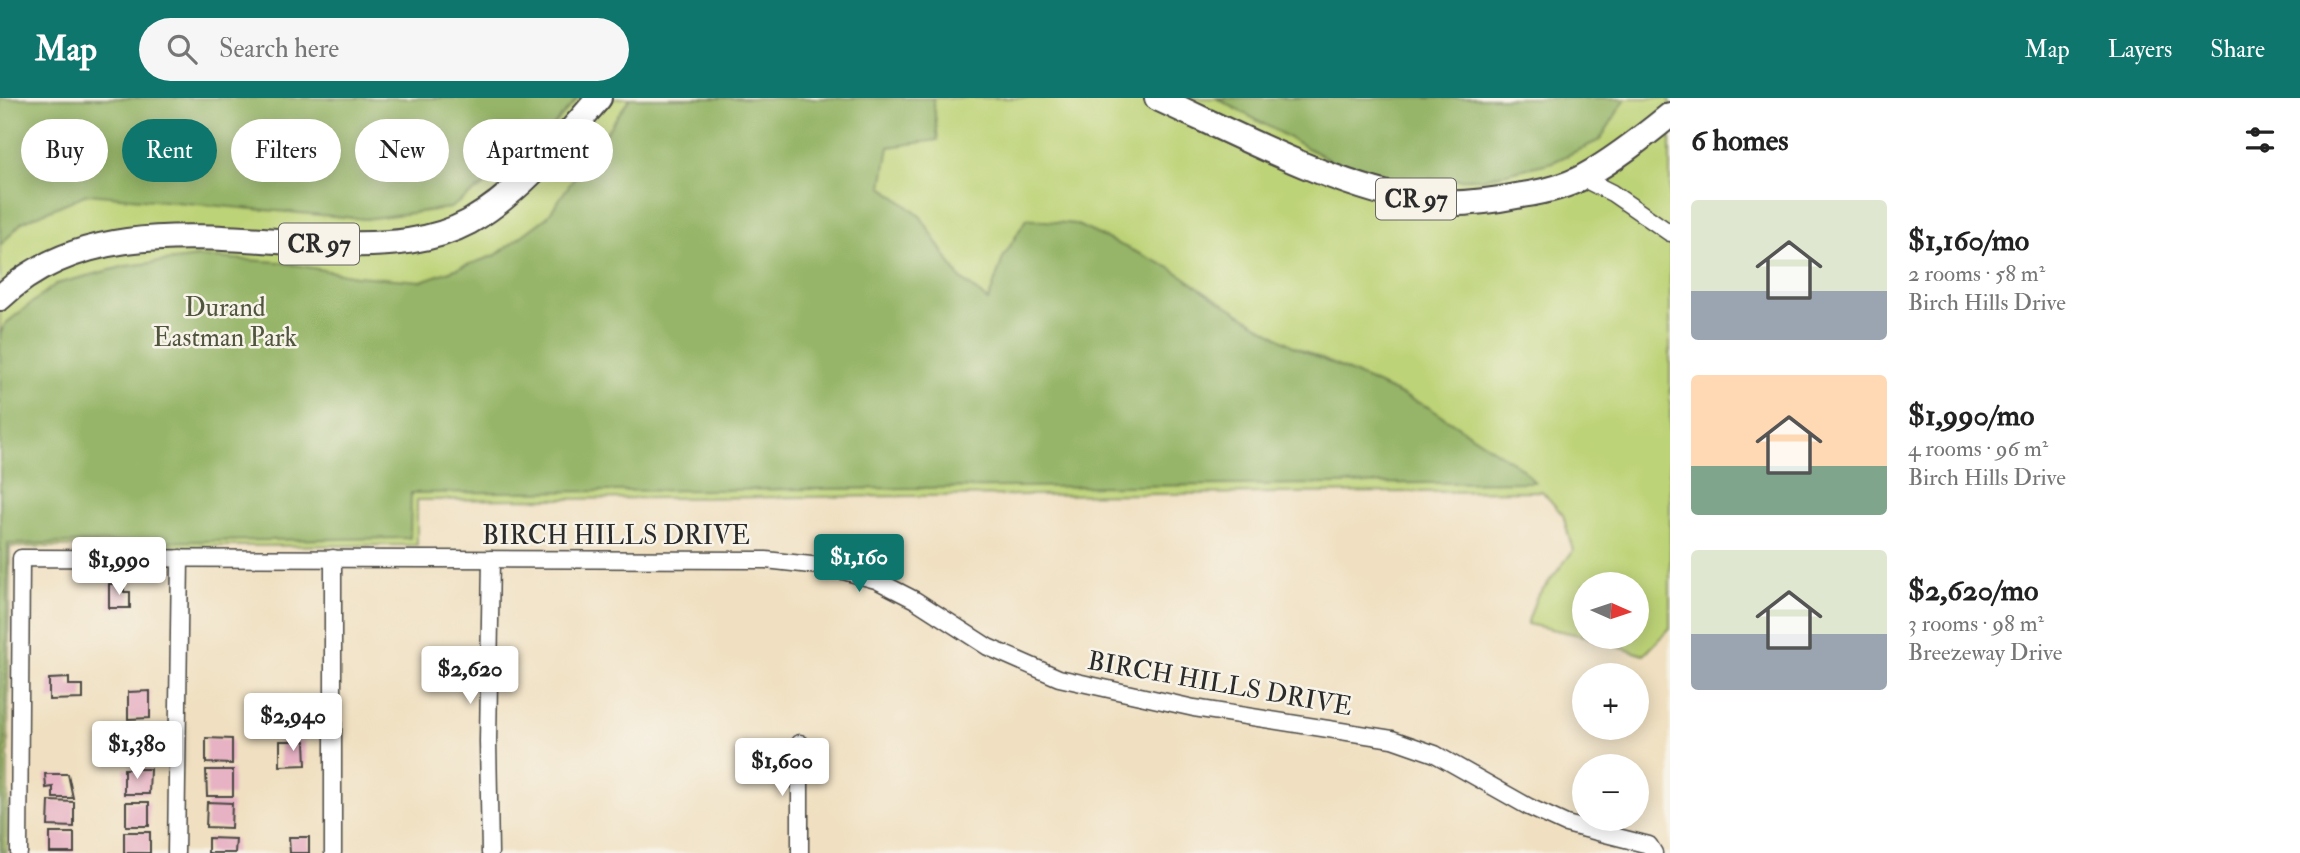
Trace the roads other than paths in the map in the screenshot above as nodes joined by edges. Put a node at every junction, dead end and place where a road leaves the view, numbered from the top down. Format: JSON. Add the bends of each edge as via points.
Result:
{"nodes":[{"id":1,"x":599,"y":98,"type":"edge"},
{"id":2,"x":1157,"y":98,"type":"edge"},
{"id":3,"x":1670,"y":115,"type":"edge"},
{"id":4,"x":1582,"y":178,"type":"junction"},
{"id":5,"x":1670,"y":233,"type":"edge"},
{"id":6,"x":0,"y":298,"type":"edge"},
{"id":7,"x":180,"y":558,"type":"junction"},
{"id":8,"x":332,"y":558,"type":"junction"},
{"id":9,"x":491,"y":558,"type":"junction"},
{"id":10,"x":800,"y":743,"type":"dead end"},
{"id":11,"x":19,"y":853,"type":"edge"},
{"id":12,"x":176,"y":853,"type":"edge"},
{"id":13,"x":333,"y":853,"type":"edge"},
{"id":14,"x":490,"y":853,"type":"edge"},
{"id":15,"x":800,"y":853,"type":"edge"},
{"id":16,"x":1654,"y":853,"type":"edge"}],
"edges":[{"from":1,"to":6,"type":"main road","number":"CR 97","via":[[509,192],[468,222],[421,239],[380,245],[195,236],[118,242],[62,257],[17,281]]},
{"from":2,"to":4,"type":"main road","number":"CR 97","via":[[1287,157],[1368,187],[1427,202],[1493,201],[1542,192]]},
{"from":3,"to":4,"type":"main road","number":"CR 97"},
{"from":4,"to":5,"type":"street"},
{"from":7,"to":8,"type":"street","name":"BIRCH HILLS DRIVE"},
{"from":7,"to":11,"type":"street","name":"BIRCH HILLS DRIVE","via":[[21,558]]},
{"from":7,"to":12,"type":"street"},
{"from":8,"to":9,"type":"street","name":"BIRCH HILLS DRIVE"},
{"from":8,"to":13,"type":"street"},
{"from":9,"to":14,"type":"street"},
{"from":9,"to":16,"type":"street","name":"BIRCH HILLS DRIVE","via":[[765,560],[829,567],[876,580],[988,647],[1059,678],[1194,708],[1392,738],[1435,754],[1566,824],[1649,845]]},
{"from":10,"to":15,"type":"street"}]}
